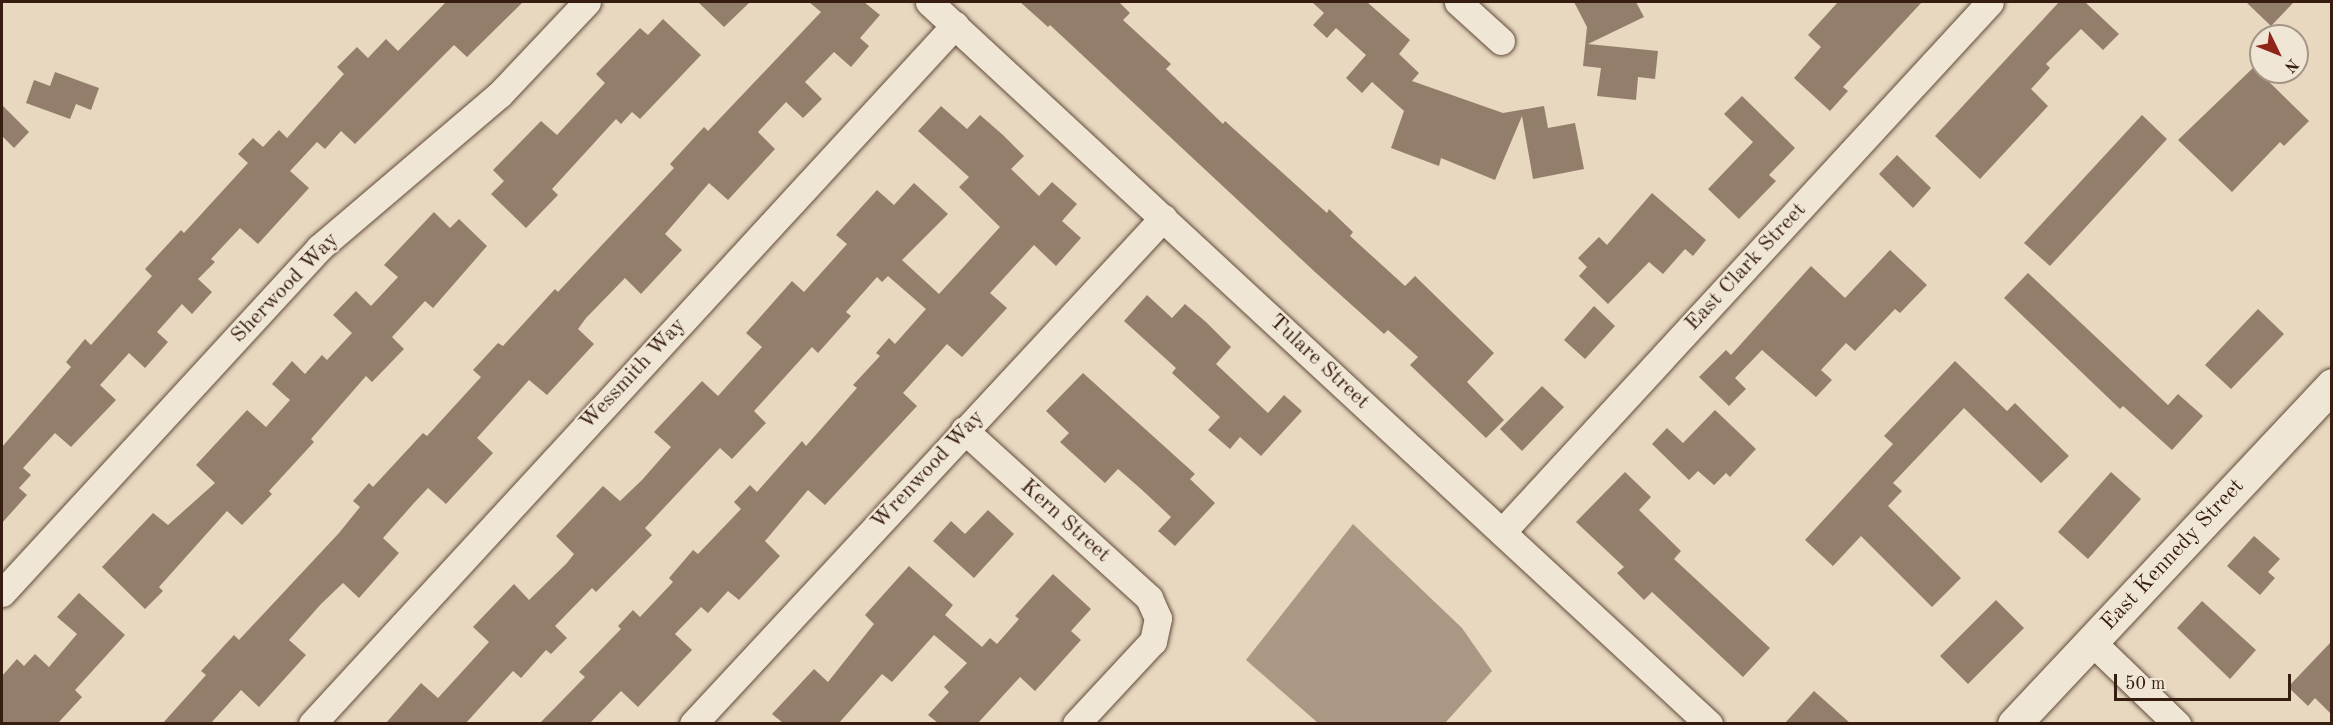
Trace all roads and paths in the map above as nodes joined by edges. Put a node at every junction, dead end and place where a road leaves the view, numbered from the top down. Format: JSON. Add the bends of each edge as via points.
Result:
{"nodes":[{"id":1,"x":587,"y":2,"type":"edge"},
{"id":2,"x":929,"y":2,"type":"edge"},
{"id":3,"x":1458,"y":2,"type":"edge"},
{"id":4,"x":1990,"y":2,"type":"edge"},
{"id":5,"x":955,"y":25,"type":"junction"},
{"id":6,"x":1501,"y":41,"type":"dead end"},
{"id":7,"x":1163,"y":218,"type":"junction"},
{"id":8,"x":2331,"y":386,"type":"edge"},
{"id":9,"x":964,"y":430,"type":"junction"},
{"id":10,"x":1502,"y":532,"type":"junction"},
{"id":11,"x":2,"y":594,"type":"edge"},
{"id":12,"x":2091,"y":641,"type":"junction"},
{"id":13,"x":312,"y":723,"type":"edge"},
{"id":14,"x":693,"y":723,"type":"edge"},
{"id":15,"x":1076,"y":723,"type":"edge"},
{"id":16,"x":1709,"y":723,"type":"edge"},
{"id":17,"x":2014,"y":723,"type":"edge"},
{"id":18,"x":2177,"y":723,"type":"edge"}],
"edges":[{"from":1,"to":11,"type":"street","name":"Sherwood Way","via":[[499,95],[319,248]]},
{"from":2,"to":5,"type":"street","name":"Tulare Street"},
{"from":3,"to":6,"type":"street"},
{"from":4,"to":10,"type":"street","name":"East Clark Street"},
{"from":5,"to":7,"type":"street","name":"Tulare Street"},
{"from":5,"to":13,"type":"street","name":"Wessmith Way"},
{"from":7,"to":9,"type":"street","name":"Wrenwood Way"},
{"from":7,"to":10,"type":"street","name":"Tulare Street"},
{"from":8,"to":12,"type":"street","name":"East Kennedy Street"},
{"from":9,"to":14,"type":"street","name":"Wrenwood Way"},
{"from":9,"to":15,"type":"street","name":"Kern Street","via":[[1149,598],[1158,618],[1153,641]]},
{"from":10,"to":16,"type":"street","name":"Tulare Street"},
{"from":12,"to":17,"type":"street","name":"East Kennedy Street"},
{"from":12,"to":18,"type":"street"}]}
